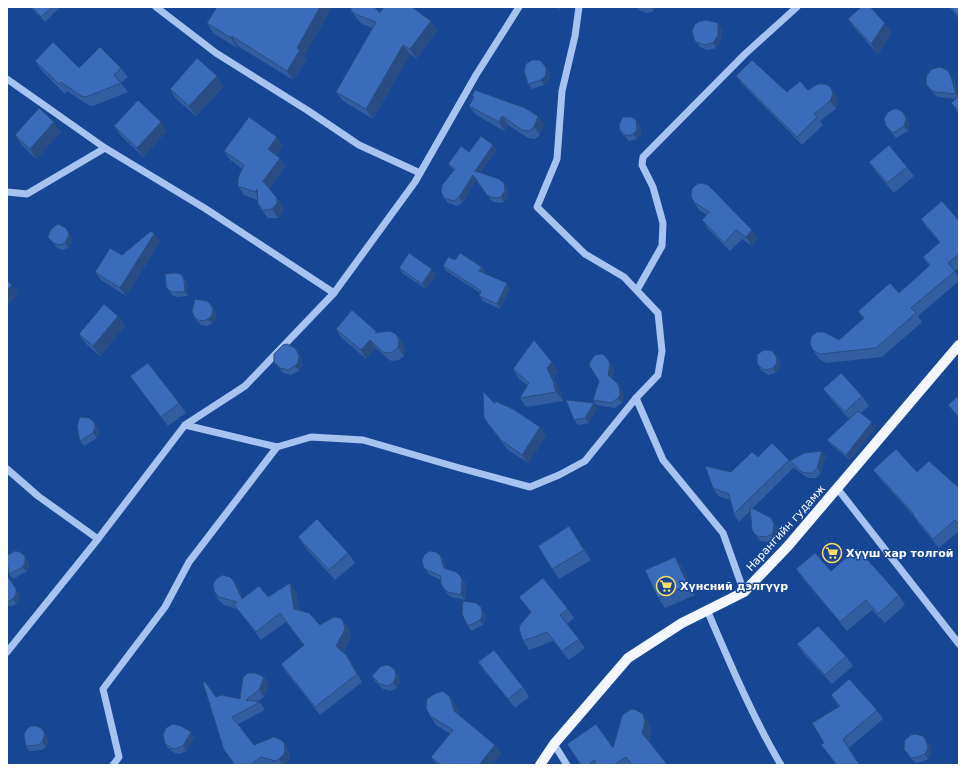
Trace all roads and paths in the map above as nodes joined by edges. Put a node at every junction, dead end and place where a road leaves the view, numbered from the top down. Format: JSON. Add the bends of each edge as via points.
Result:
{"nodes":[{"id":1,"x":156,"y":7,"type":"edge"},
{"id":2,"x":519,"y":7,"type":"edge"},
{"id":3,"x":579,"y":7,"type":"edge"},
{"id":4,"x":797,"y":7,"type":"edge"},
{"id":5,"x":7,"y":80,"type":"edge"},
{"id":6,"x":105,"y":148,"type":"junction"},
{"id":7,"x":420,"y":173,"type":"junction"},
{"id":8,"x":7,"y":192,"type":"edge"},
{"id":9,"x":637,"y":290,"type":"junction"},
{"id":10,"x":334,"y":293,"type":"junction"},
{"id":11,"x":959,"y":345,"type":"edge"},
{"id":12,"x":636,"y":398,"type":"junction"},
{"id":13,"x":185,"y":425,"type":"junction"},
{"id":14,"x":277,"y":447,"type":"junction"},
{"id":15,"x":7,"y":470,"type":"edge"},
{"id":16,"x":837,"y":488,"type":"junction"},
{"id":17,"x":98,"y":539,"type":"junction"},
{"id":18,"x":744,"y":592,"type":"junction"},
{"id":19,"x":707,"y":610,"type":"junction"},
{"id":20,"x":959,"y":644,"type":"edge"},
{"id":21,"x":7,"y":652,"type":"edge"},
{"id":22,"x":554,"y":744,"type":"junction"},
{"id":23,"x":113,"y":765,"type":"edge"},
{"id":24,"x":540,"y":765,"type":"edge"},
{"id":25,"x":567,"y":765,"type":"edge"},
{"id":26,"x":781,"y":765,"type":"edge"}],
"edges":[{"from":1,"to":7,"type":"street","via":[[216,54],[359,145]]},
{"from":2,"to":7,"type":"street","via":[[476,75]]},
{"from":3,"to":9,"type":"street","via":[[562,91],[557,159],[537,207],[586,254],[624,277]]},
{"from":4,"to":9,"type":"street","via":[[745,54],[643,157],[642,165],[653,187],[663,223],[662,246]]},
{"from":5,"to":6,"type":"street"},
{"from":6,"to":8,"type":"street","via":[[27,194]]},
{"from":6,"to":10,"type":"street","via":[[206,209]]},
{"from":7,"to":10,"type":"street"},
{"from":9,"to":12,"type":"street","via":[[658,313],[662,351],[658,376]]},
{"from":10,"to":13,"type":"street","via":[[244,386]]},
{"from":11,"to":16,"type":"main road","name":"Нарангийн гудамж"},
{"from":12,"to":14,"type":"street","via":[[585,461],[530,487],[363,440],[311,437]]},
{"from":12,"to":18,"type":"street","via":[[663,460],[723,533]]},
{"from":13,"to":14,"type":"street"},
{"from":13,"to":17,"type":"street"},
{"from":14,"to":23,"type":"street","via":[[189,562],[165,607],[103,689],[119,757]]},
{"from":15,"to":17,"type":"street"},
{"from":16,"to":18,"type":"main road","name":"Нарангийн гудамж","via":[[788,546]]},
{"from":16,"to":20,"type":"street"},
{"from":17,"to":21,"type":"street"},
{"from":18,"to":19,"type":"main road","name":"Нарангийн гудамж"},
{"from":19,"to":22,"type":"main road","name":"Нарангийн гудамж","via":[[628,658]]},
{"from":19,"to":26,"type":"street","via":[[768,744]]},
{"from":22,"to":24,"type":"main road","name":"Нарангийн гудамж"},
{"from":22,"to":25,"type":"street"}]}
